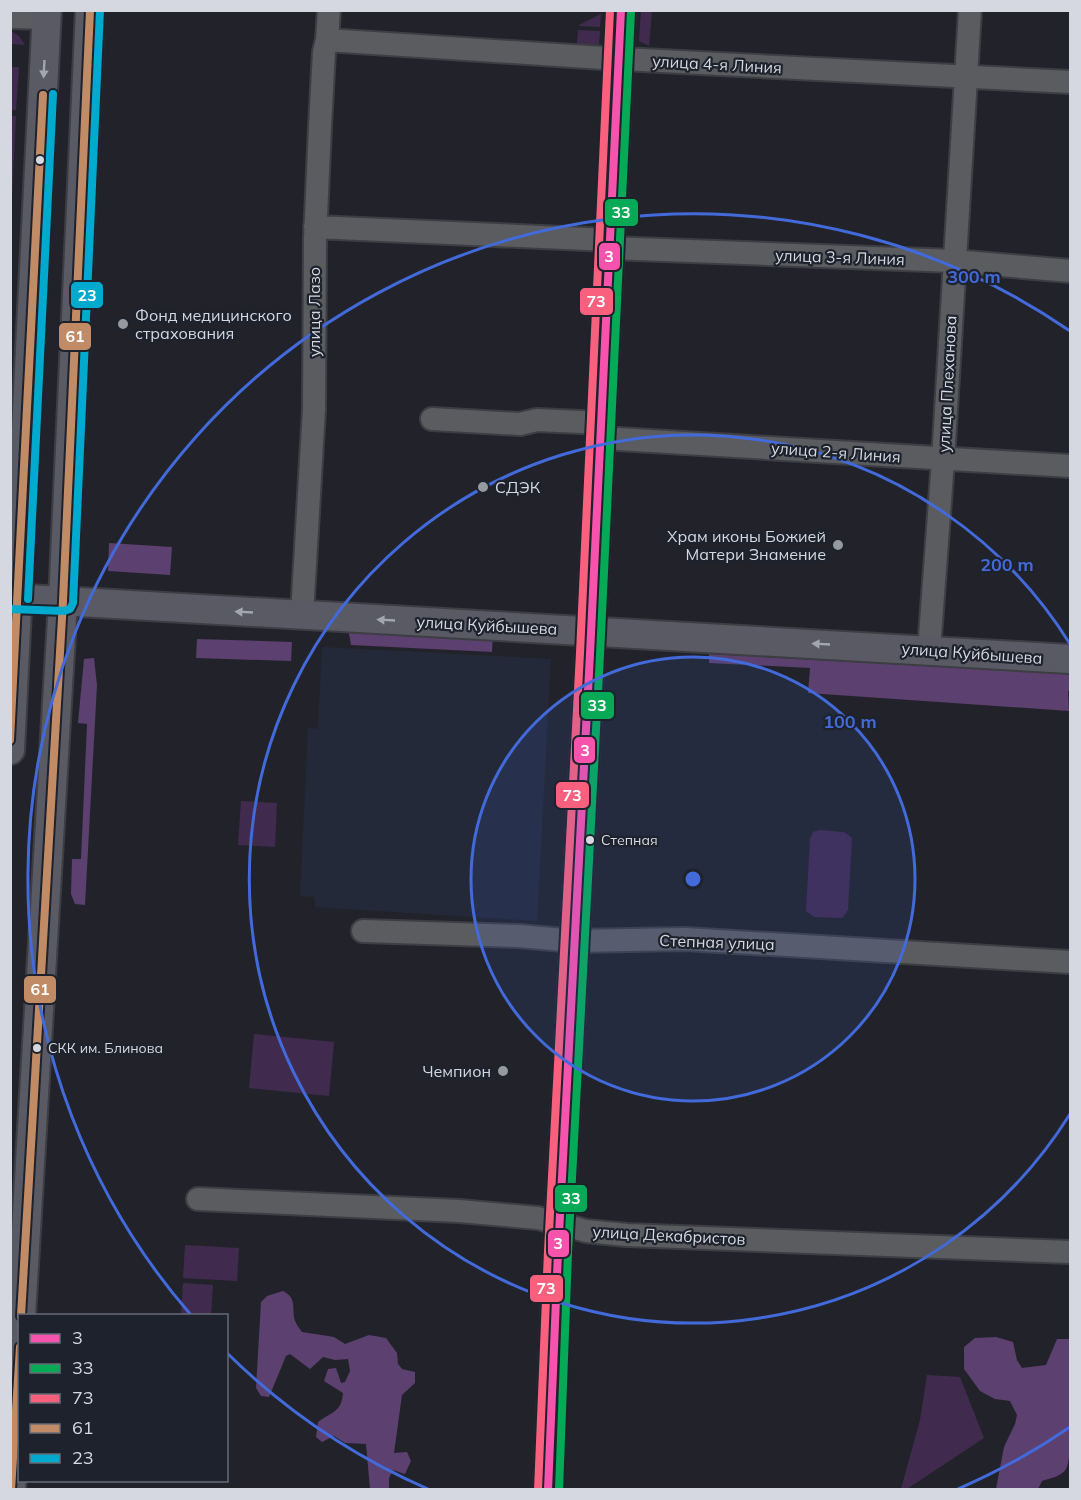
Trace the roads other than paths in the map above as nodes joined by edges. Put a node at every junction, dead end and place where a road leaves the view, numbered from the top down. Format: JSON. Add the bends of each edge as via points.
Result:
{"nodes":[{"id":1,"x":90,"y":10,"type":"edge"},
{"id":2,"x":329,"y":10,"type":"edge"},
{"id":3,"x":621,"y":10,"type":"edge"},
{"id":4,"x":970,"y":10,"type":"edge"},
{"id":5,"x":47,"y":14,"type":"edge"},
{"id":6,"x":10,"y":17,"type":"edge"},
{"id":7,"x":327,"y":40,"type":"junction"},
{"id":8,"x":619,"y":59,"type":"junction"},
{"id":9,"x":966,"y":77,"type":"junction"},
{"id":10,"x":1071,"y":82,"type":"edge"},
{"id":11,"x":315,"y":227,"type":"junction"},
{"id":12,"x":609,"y":244,"type":"junction"},
{"id":13,"x":954,"y":261,"type":"junction"},
{"id":14,"x":1071,"y":271,"type":"edge"},
{"id":15,"x":432,"y":419,"type":"dead end"},
{"id":16,"x":601,"y":430,"type":"junction"},
{"id":17,"x":943,"y":460,"type":"junction"},
{"id":18,"x":1071,"y":466,"type":"edge"},
{"id":19,"x":14,"y":598,"type":"edge"},
{"id":20,"x":63,"y":601,"type":"junction"},
{"id":21,"x":302,"y":615,"type":"junction"},
{"id":22,"x":591,"y":631,"type":"junction"},
{"id":23,"x":929,"y":650,"type":"junction"},
{"id":24,"x":1071,"y":659,"type":"edge"},
{"id":25,"x":10,"y":750,"type":"edge"},
{"id":26,"x":363,"y":931,"type":"dead end"},
{"id":27,"x":575,"y":941,"type":"junction"},
{"id":28,"x":1071,"y":962,"type":"edge"},
{"id":29,"x":198,"y":1199,"type":"dead end"},
{"id":30,"x":18,"y":1218,"type":"edge"},
{"id":31,"x":560,"y":1224,"type":"junction"},
{"id":32,"x":1071,"y":1252,"type":"edge"},
{"id":33,"x":21,"y":1314,"type":"edge"},
{"id":34,"x":18,"y":1359,"type":"edge"},
{"id":35,"x":14,"y":1400,"type":"edge"},
{"id":36,"x":11,"y":1490,"type":"edge"},
{"id":37,"x":548,"y":1490,"type":"edge"}],
"edges":[{"from":1,"to":20,"type":"main road"},
{"from":2,"to":7,"type":"street","name":"улица Лазо"},
{"from":3,"to":8,"type":"main road"},
{"from":4,"to":9,"type":"street","name":"улица Плеханова"},
{"from":5,"to":6,"type":"street"},
{"from":5,"to":19,"type":"main road","one_way":true},
{"from":7,"to":8,"type":"street","name":"улица 4-я Линия"},
{"from":7,"to":11,"type":"street","name":"улица Лазо"},
{"from":8,"to":9,"type":"street","name":"улица 4-я Линия"},
{"from":8,"to":12,"type":"main road"},
{"from":9,"to":10,"type":"street","name":"улица 4-я Линия"},
{"from":9,"to":13,"type":"street","name":"улица Плеханова"},
{"from":11,"to":12,"type":"street","name":"улица 3-я Линия"},
{"from":11,"to":21,"type":"street","name":"улица Лазо","via":[[314,410]]},
{"from":12,"to":13,"type":"street","name":"улица 3-я Линия"},
{"from":12,"to":16,"type":"main road"},
{"from":13,"to":14,"type":"street","name":"улица 3-я Линия"},
{"from":13,"to":17,"type":"street","name":"улица Плеханова"},
{"from":15,"to":16,"type":"street","name":"улица 2-я Линия","via":[[520,424],[537,420]]},
{"from":16,"to":17,"type":"street","name":"улица 2-я Линия"},
{"from":16,"to":22,"type":"main road"},
{"from":17,"to":18,"type":"street","name":"улица 2-я Линия"},
{"from":17,"to":23,"type":"street","name":"улица Плеханова"},
{"from":19,"to":20,"type":"main road","name":"улица Куйбышева"},
{"from":19,"to":25,"type":"main road"},
{"from":21,"to":20,"type":"main road","name":"улица Куйбышева","one_way":true},
{"from":20,"to":30,"type":"main road"},
{"from":22,"to":21,"type":"main road","name":"улица Куйбышева","one_way":true},
{"from":23,"to":22,"type":"main road","name":"улица Куйбышева","one_way":true},
{"from":22,"to":27,"type":"main road"},
{"from":23,"to":24,"type":"main road","name":"улица Куйбышева"},
{"from":26,"to":27,"type":"street","name":"Степная улица"},
{"from":27,"to":28,"type":"street","name":"Степная улица","via":[[685,939]]},
{"from":27,"to":31,"type":"main road"},
{"from":29,"to":31,"type":"street","name":"улица Декабристов","via":[[459,1211],[538,1218]]},
{"from":30,"to":33,"type":"main road"},
{"from":31,"to":32,"type":"street","name":"улица Декабристов","via":[[627,1235]]},
{"from":31,"to":37,"type":"main road"},
{"from":34,"to":35,"type":"main road"},
{"from":35,"to":36,"type":"main road"}]}
